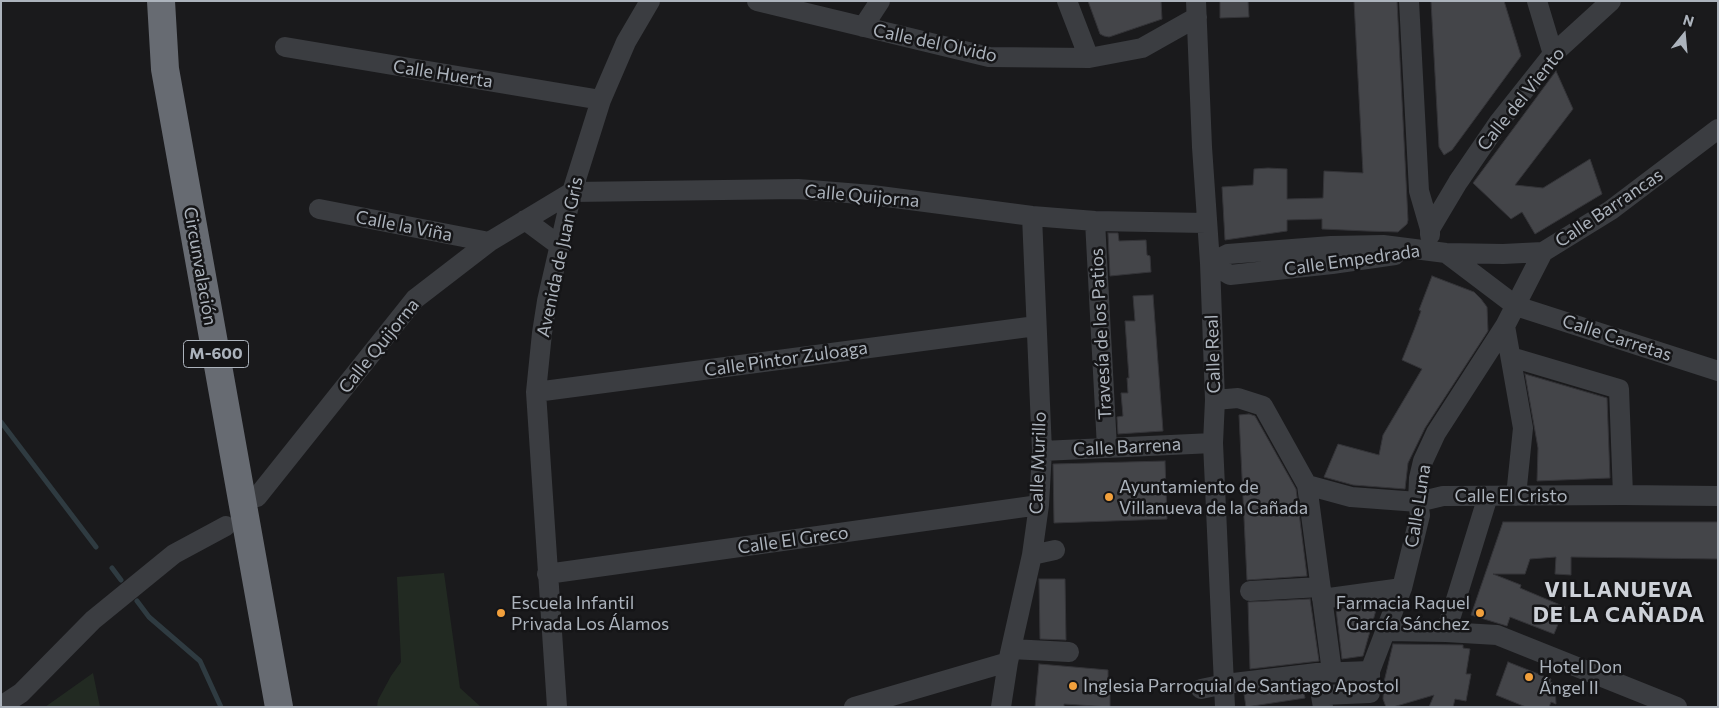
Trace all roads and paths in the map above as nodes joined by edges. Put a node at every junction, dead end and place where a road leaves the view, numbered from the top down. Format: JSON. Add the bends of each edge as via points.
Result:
{"nodes":[{"id":1,"x":161,"y":1,"type":"edge"},
{"id":2,"x":650,"y":1,"type":"edge"},
{"id":3,"x":757,"y":1,"type":"edge"},
{"id":4,"x":880,"y":1,"type":"edge"},
{"id":5,"x":1067,"y":1,"type":"edge"},
{"id":6,"x":1409,"y":1,"type":"edge"},
{"id":7,"x":1536,"y":1,"type":"edge"},
{"id":8,"x":1611,"y":1,"type":"edge"},
{"id":9,"x":1197,"y":9,"type":"edge"},
{"id":10,"x":863,"y":28,"type":"junction"},
{"id":11,"x":286,"y":47,"type":"dead end"},
{"id":12,"x":1553,"y":54,"type":"junction"},
{"id":13,"x":1089,"y":58,"type":"junction"},
{"id":14,"x":601,"y":100,"type":"junction"},
{"id":15,"x":1718,"y":129,"type":"edge"},
{"id":16,"x":1458,"y":182,"type":"junction"},
{"id":17,"x":1419,"y":191,"type":"junction"},
{"id":18,"x":572,"y":192,"type":"junction"},
{"id":19,"x":319,"y":209,"type":"dead end"},
{"id":20,"x":1032,"y":216,"type":"junction"},
{"id":21,"x":525,"y":220,"type":"junction"},
{"id":22,"x":1094,"y":221,"type":"junction"},
{"id":23,"x":1206,"y":223,"type":"junction"},
{"id":24,"x":1430,"y":229,"type":"junction"},
{"id":25,"x":489,"y":242,"type":"junction"},
{"id":26,"x":560,"y":246,"type":"junction"},
{"id":27,"x":1438,"y":252,"type":"junction"},
{"id":28,"x":1544,"y":252,"type":"junction"},
{"id":29,"x":1210,"y":263,"type":"junction"},
{"id":30,"x":1516,"y":306,"type":"junction"},
{"id":31,"x":1036,"y":326,"type":"junction"},
{"id":32,"x":1505,"y":326,"type":"junction"},
{"id":33,"x":1512,"y":357,"type":"junction"},
{"id":34,"x":1718,"y":371,"type":"edge"},
{"id":35,"x":536,"y":392,"type":"junction"},
{"id":36,"x":1215,"y":400,"type":"junction"},
{"id":37,"x":1213,"y":443,"type":"junction"},
{"id":38,"x":1107,"y":448,"type":"junction"},
{"id":39,"x":1042,"y":451,"type":"junction"},
{"id":40,"x":1307,"y":485,"type":"junction"},
{"id":41,"x":1622,"y":495,"type":"junction"},
{"id":42,"x":1488,"y":496,"type":"junction"},
{"id":43,"x":1516,"y":496,"type":"junction"},
{"id":44,"x":1718,"y":496,"type":"edge"},
{"id":45,"x":256,"y":497,"type":"dead end"},
{"id":46,"x":1418,"y":502,"type":"junction"},
{"id":47,"x":1039,"y":505,"type":"junction"},
{"id":48,"x":226,"y":526,"type":"dead end"},
{"id":49,"x":1056,"y":550,"type":"dead end"},
{"id":50,"x":1032,"y":554,"type":"junction"},
{"id":51,"x":547,"y":574,"type":"junction"},
{"id":52,"x":1402,"y":588,"type":"junction"},
{"id":53,"x":1250,"y":592,"type":"dead end"},
{"id":54,"x":1321,"y":593,"type":"junction"},
{"id":55,"x":1387,"y":631,"type":"junction"},
{"id":56,"x":1446,"y":632,"type":"junction"},
{"id":57,"x":1070,"y":652,"type":"dead end"},
{"id":58,"x":1010,"y":655,"type":"junction"},
{"id":59,"x":1370,"y":671,"type":"junction"},
{"id":60,"x":1324,"y":672,"type":"junction"},
{"id":61,"x":1224,"y":684,"type":"junction"},
{"id":62,"x":1201,"y":689,"type":"dead end"},
{"id":63,"x":1373,"y":700,"type":"edge"},
{"id":64,"x":1323,"y":701,"type":"edge"},
{"id":65,"x":1,"y":706,"type":"edge"},
{"id":66,"x":279,"y":707,"type":"edge"},
{"id":67,"x":557,"y":707,"type":"edge"},
{"id":68,"x":854,"y":707,"type":"edge"},
{"id":69,"x":1000,"y":707,"type":"edge"},
{"id":70,"x":1225,"y":707,"type":"edge"},
{"id":71,"x":1677,"y":707,"type":"edge"}],
"edges":[{"from":1,"to":66,"type":"highway","name":"Circunvalación","number":"M-600","via":[[165,69]]},
{"from":2,"to":14,"type":"street","name":"Avenida de Juan Gris","via":[[626,42]]},
{"from":3,"to":10,"type":"street","name":"Calle del Olvido"},
{"from":4,"to":10,"type":"street"},
{"from":5,"to":13,"type":"street"},
{"from":6,"to":17,"type":"street"},
{"from":7,"to":12,"type":"street"},
{"from":8,"to":12,"type":"street","name":"Calle del Viento"},
{"from":9,"to":13,"type":"street","name":"Calle del Olvido","via":[[1142,48]]},
{"from":9,"to":23,"type":"street","name":"Calle Real"},
{"from":10,"to":13,"type":"street","name":"Calle del Olvido","via":[[989,57]]},
{"from":11,"to":14,"type":"street","name":"Calle Huerta"},
{"from":12,"to":16,"type":"street","name":"Calle del Viento","via":[[1499,122]]},
{"from":14,"to":18,"type":"street","name":"Avenida de Juan Gris"},
{"from":15,"to":28,"type":"street","name":"Calle Barrancas","via":[[1611,210]]},
{"from":16,"to":17,"type":"street","via":[[1436,190]]},
{"from":16,"to":24,"type":"street","name":"Calle del Viento"},
{"from":17,"to":24,"type":"street"},
{"from":18,"to":20,"type":"street","name":"Calle Quijorna","via":[[798,189],[872,195]]},
{"from":18,"to":21,"type":"street","name":"Calle Quijorna"},
{"from":18,"to":26,"type":"street","name":"Avenida de Juan Gris"},
{"from":19,"to":25,"type":"street","name":"Calle la Viña"},
{"from":20,"to":22,"type":"street","name":"Calle Quijorna"},
{"from":20,"to":31,"type":"street","name":"Calle Murillo"},
{"from":21,"to":25,"type":"street","name":"Calle Quijorna"},
{"from":21,"to":26,"type":"street"},
{"from":22,"to":23,"type":"street","name":"Calle Quijorna"},
{"from":22,"to":38,"type":"street","name":"Travesía de los Patios"},
{"from":23,"to":29,"type":"street","name":"Calle Real"},
{"from":24,"to":27,"type":"street"},
{"from":25,"to":45,"type":"street","name":"Calle Quijorna","via":[[415,299]]},
{"from":26,"to":35,"type":"street","name":"Avenida de Juan Gris","via":[[547,301]]},
{"from":27,"to":28,"type":"street","name":"Calle Barrancas"},
{"from":27,"to":29,"type":"street","name":"Calle Empedrada","via":[[1383,245],[1296,248],[1228,254]]},
{"from":27,"to":30,"type":"street","name":"Calle Empedrada"},
{"from":28,"to":30,"type":"street"},
{"from":29,"to":36,"type":"street","name":"Calle Real"},
{"from":30,"to":32,"type":"street","name":"Calle Luna"},
{"from":30,"to":34,"type":"street","name":"Calle Carretas"},
{"from":31,"to":35,"type":"street","name":"Calle Pintor Zuloaga"},
{"from":31,"to":39,"type":"street","name":"Calle Murillo"},
{"from":32,"to":33,"type":"street"},
{"from":32,"to":46,"type":"street","name":"Calle Luna","via":[[1436,433],[1423,461]]},
{"from":33,"to":41,"type":"street","via":[[1619,389]]},
{"from":33,"to":43,"type":"street","via":[[1523,428]]},
{"from":35,"to":51,"type":"street","name":"Avenida de Juan Gris"},
{"from":36,"to":37,"type":"street","name":"Calle Real"},
{"from":36,"to":40,"type":"street","via":[[1238,398],[1263,406]]},
{"from":37,"to":38,"type":"street","name":"Calle Barrena"},
{"from":37,"to":61,"type":"street","name":"Calle Real"},
{"from":38,"to":39,"type":"street","name":"Calle Barrena"},
{"from":39,"to":47,"type":"street","name":"Calle Murillo"},
{"from":40,"to":46,"type":"street","name":"Calle El Cristo","via":[[1351,497]]},
{"from":40,"to":54,"type":"street"},
{"from":41,"to":43,"type":"street","name":"Calle El Cristo"},
{"from":41,"to":44,"type":"street","name":"Calle El Cristo"},
{"from":42,"to":43,"type":"street","name":"Calle El Cristo"},
{"from":42,"to":46,"type":"street","name":"Calle El Cristo","via":[[1443,496]]},
{"from":42,"to":56,"type":"street"},
{"from":46,"to":52,"type":"street","name":"Calle Luna","via":[[1420,515]]},
{"from":47,"to":50,"type":"street","name":"Calle Murillo"},
{"from":47,"to":51,"type":"street","name":"Calle El Greco"},
{"from":48,"to":65,"type":"street","via":[[174,554],[93,620],[21,693]]},
{"from":49,"to":50,"type":"street"},
{"from":50,"to":58,"type":"street","name":"Calle Murillo"},
{"from":51,"to":67,"type":"street","name":"Avenida de Juan Gris"},
{"from":52,"to":54,"type":"street"},
{"from":52,"to":55,"type":"street","name":"Calle Luna"},
{"from":53,"to":54,"type":"street"},
{"from":54,"to":60,"type":"street"},
{"from":55,"to":56,"type":"street"},
{"from":55,"to":59,"type":"street","name":"Calle Luna"},
{"from":56,"to":71,"type":"street","via":[[1496,635]]},
{"from":57,"to":58,"type":"street"},
{"from":58,"to":68,"type":"street"},
{"from":58,"to":69,"type":"street","name":"Calle Murillo"},
{"from":59,"to":60,"type":"street"},
{"from":59,"to":63,"type":"street"},
{"from":60,"to":61,"type":"street"},
{"from":60,"to":64,"type":"street"},
{"from":61,"to":62,"type":"street"},
{"from":61,"to":70,"type":"street","name":"Calle Real"},
{"from":63,"to":64,"type":"street"}]}
